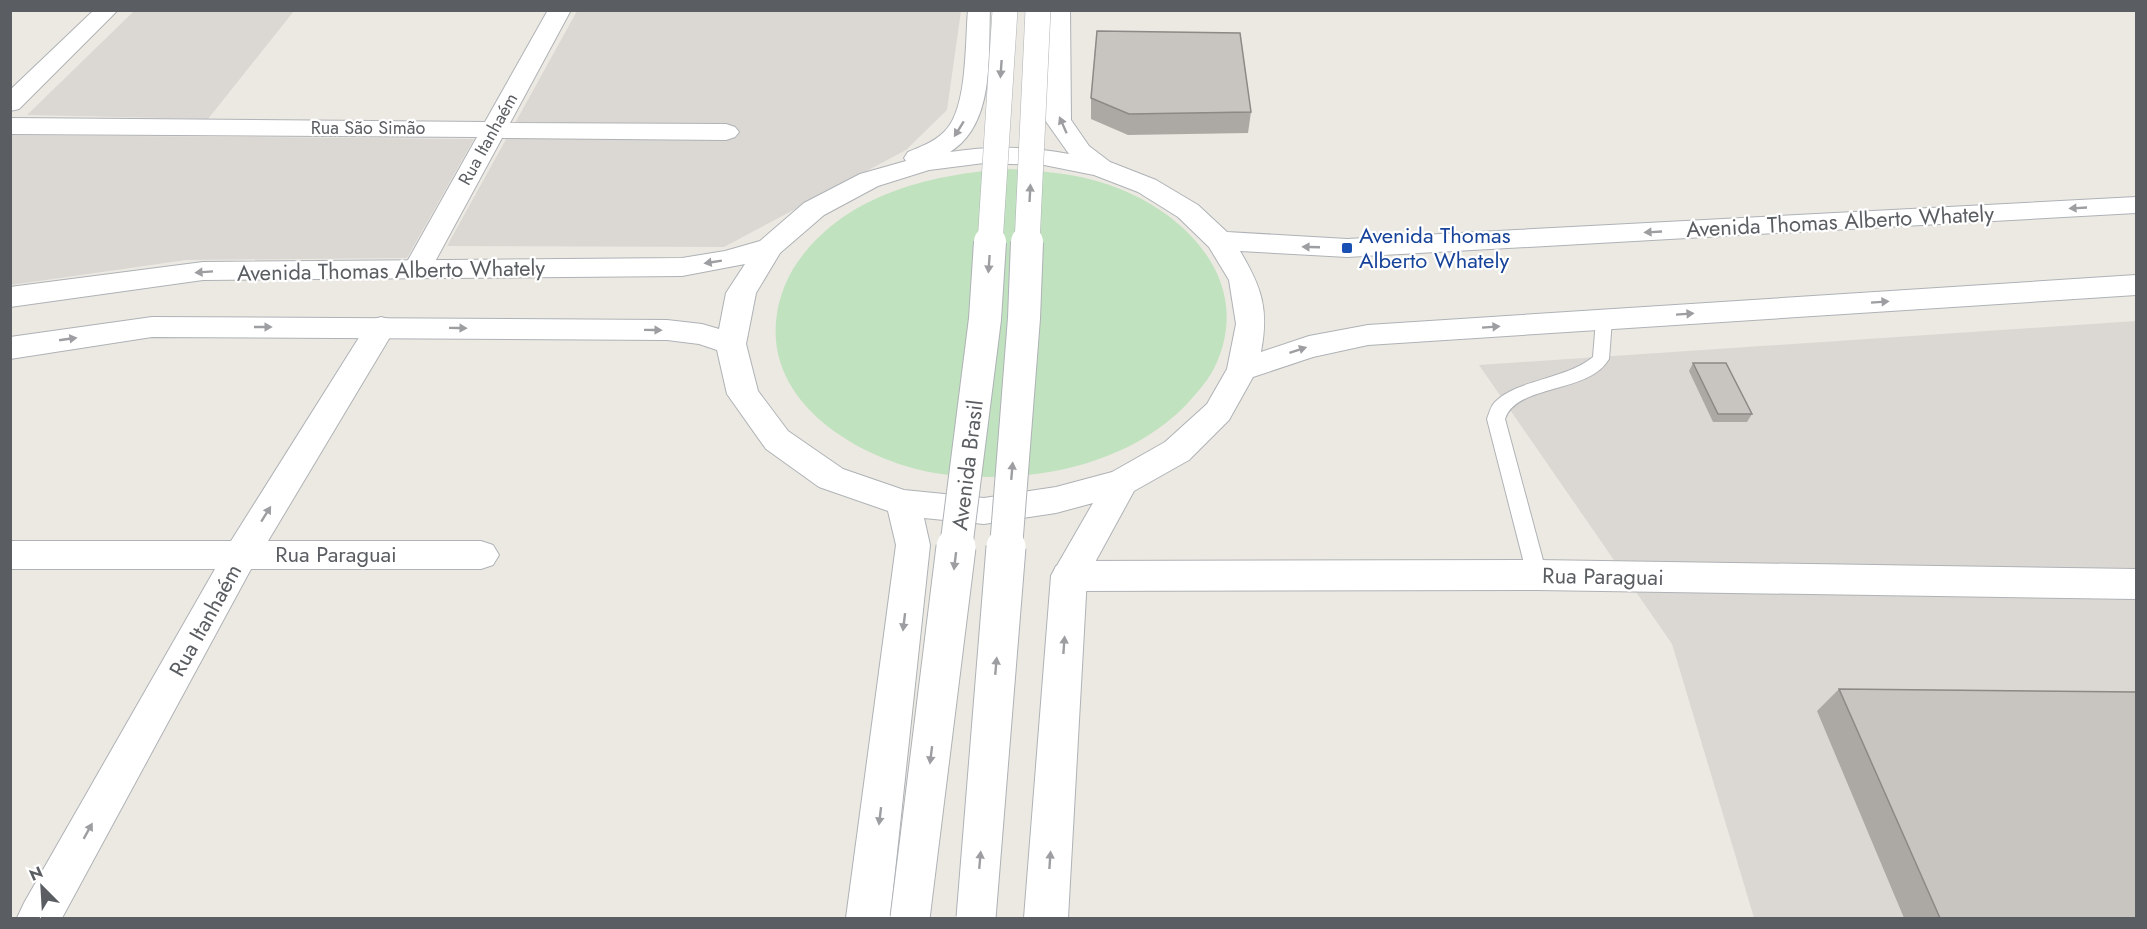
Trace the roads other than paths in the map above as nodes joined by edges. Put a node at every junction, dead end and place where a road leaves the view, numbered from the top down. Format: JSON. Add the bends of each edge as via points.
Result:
{"nodes":[{"id":1,"x":107,"y":10,"type":"edge"},
{"id":2,"x":560,"y":10,"type":"edge"},
{"id":3,"x":979,"y":10,"type":"edge"},
{"id":4,"x":1005,"y":10,"type":"edge"},
{"id":5,"x":1038,"y":10,"type":"edge"},
{"id":6,"x":1059,"y":10,"type":"edge"},
{"id":7,"x":10,"y":104,"type":"edge"},
{"id":8,"x":10,"y":126,"type":"edge"},
{"id":9,"x":493,"y":129,"type":"junction"},
{"id":10,"x":726,"y":132,"type":"dead end"},
{"id":11,"x":1101,"y":168,"type":"junction"},
{"id":12,"x":869,"y":180,"type":"junction"},
{"id":13,"x":2136,"y":205,"type":"edge"},
{"id":14,"x":1220,"y":241,"type":"junction"},
{"id":15,"x":770,"y":247,"type":"junction"},
{"id":16,"x":417,"y":269,"type":"junction"},
{"id":17,"x":2136,"y":285,"type":"edge"},
{"id":18,"x":10,"y":297,"type":"edge"},
{"id":19,"x":1604,"y":320,"type":"junction"},
{"id":20,"x":381,"y":327,"type":"junction"},
{"id":21,"x":731,"y":344,"type":"junction"},
{"id":22,"x":10,"y":348,"type":"edge"},
{"id":23,"x":1242,"y":369,"type":"junction"},
{"id":24,"x":1122,"y":482,"type":"junction"},
{"id":25,"x":903,"y":502,"type":"junction"},
{"id":26,"x":242,"y":553,"type":"junction"},
{"id":27,"x":10,"y":555,"type":"edge"},
{"id":28,"x":481,"y":555,"type":"dead end"},
{"id":29,"x":1537,"y":575,"type":"junction"},
{"id":30,"x":1069,"y":576,"type":"junction"},
{"id":31,"x":2136,"y":584,"type":"edge"},
{"id":32,"x":39,"y":918,"type":"edge"},
{"id":33,"x":868,"y":918,"type":"edge"},
{"id":34,"x":910,"y":918,"type":"edge"},
{"id":35,"x":976,"y":918,"type":"edge"},
{"id":36,"x":1046,"y":918,"type":"edge"}],
"edges":[{"from":1,"to":7,"type":"main road"},
{"from":2,"to":9,"type":"main road","name":"Rua Itanhaém"},
{"from":3,"to":12,"type":"main road","one_way":true,"via":[[970,108],[956,136],[941,147]]},
{"from":4,"to":34,"type":"main road","name":"Avenida Brasil","one_way":true,"bridge":true,"via":[[985,319]]},
{"from":35,"to":5,"type":"main road","name":"Avenida Brasil","one_way":true,"bridge":true,"via":[[1024,318]]},
{"from":11,"to":6,"type":"main road","one_way":true,"via":[[1080,151],[1058,120]]},
{"from":8,"to":9,"type":"main road","name":"Rua São Simão"},
{"from":9,"to":10,"type":"main road","name":"Rua São Simão"},
{"from":9,"to":16,"type":"main road","name":"Rua Itanhaém"},
{"from":11,"to":12,"type":"main road","via":[[1044,157],[984,155],[926,163]]},
{"from":11,"to":14,"type":"main road","via":[[1147,186],[1188,210]]},
{"from":12,"to":15,"type":"main road","via":[[814,209]]},
{"from":13,"to":14,"type":"main road","name":"Avenida Thomas Alberto Whately","one_way":true,"via":[[1347,248]]},
{"from":14,"to":23,"type":"main road","via":[[1243,280],[1251,324]]},
{"from":15,"to":16,"type":"main road","name":"Avenida Thomas Alberto Whately","one_way":true,"via":[[682,267]]},
{"from":15,"to":21,"type":"main road","via":[[741,293]]},
{"from":16,"to":18,"type":"main road","name":"Avenida Thomas Alberto Whately","one_way":true,"via":[[203,271]]},
{"from":19,"to":17,"type":"main road","one_way":true},
{"from":23,"to":19,"type":"main road","one_way":true,"via":[[1309,347],[1368,334]]},
{"from":19,"to":29,"type":"lane","via":[[1601,359],[1586,372],[1514,397],[1500,407],[1496,419]]},
{"from":20,"to":21,"type":"main road","one_way":true,"via":[[667,330],[702,334]]},
{"from":22,"to":20,"type":"main road","one_way":true,"via":[[152,327]]},
{"from":26,"to":20,"type":"main road","name":"Rua Itanhaém","one_way":true},
{"from":21,"to":25,"type":"main road","via":[[743,394],[777,440],[831,478]]},
{"from":23,"to":24,"type":"main road","via":[[1218,412],[1177,451]]},
{"from":24,"to":25,"type":"main road","via":[[1056,500],[984,511]]},
{"from":24,"to":30,"type":"main road"},
{"from":25,"to":33,"type":"main road","one_way":true,"via":[[913,545]]},
{"from":26,"to":27,"type":"main road","name":"Rua Paraguai"},
{"from":26,"to":28,"type":"main road","name":"Rua Paraguai"},
{"from":32,"to":26,"type":"main road","name":"Rua Itanhaém","one_way":true},
{"from":29,"to":30,"type":"main road","name":"Rua Paraguai"},
{"from":29,"to":31,"type":"main road","name":"Rua Paraguai"},
{"from":36,"to":30,"type":"main road","one_way":true}]}
